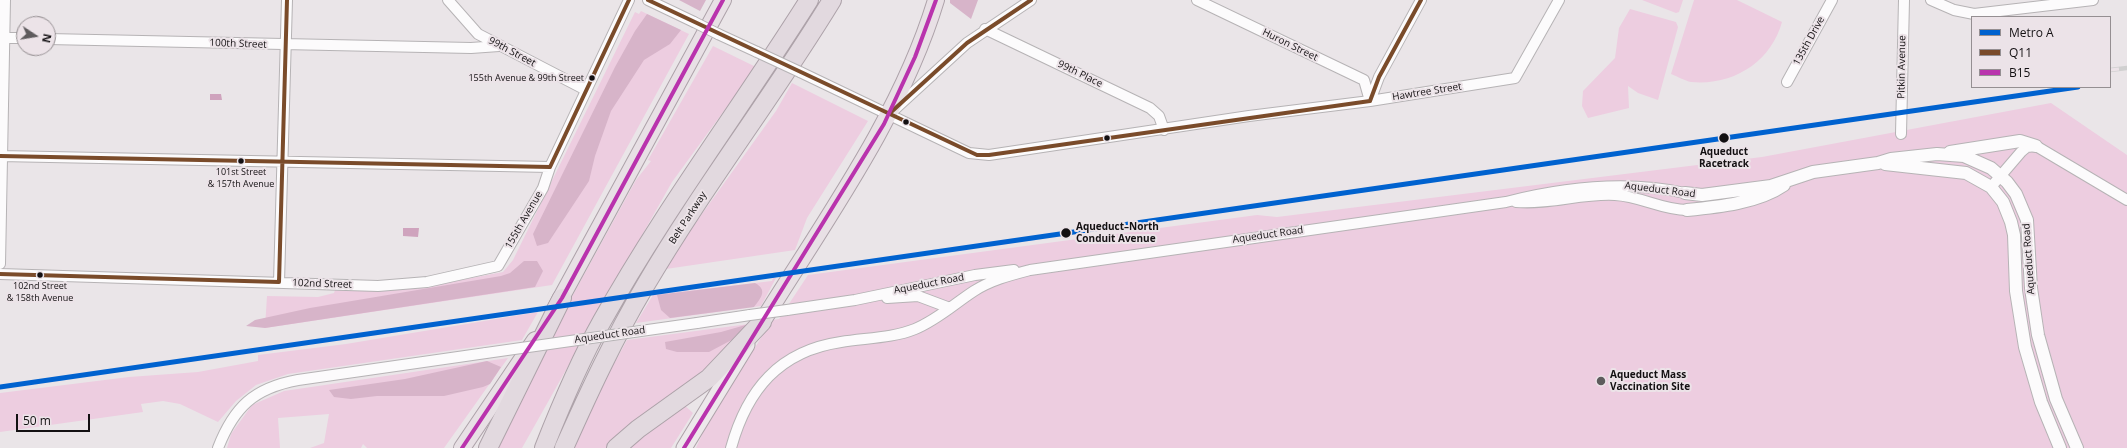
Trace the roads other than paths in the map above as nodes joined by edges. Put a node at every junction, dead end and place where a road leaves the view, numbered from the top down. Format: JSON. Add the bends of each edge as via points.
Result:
{"nodes":[{"id":1,"x":5,"y":0,"type":"edge"},
{"id":2,"x":286,"y":0,"type":"edge"},
{"id":3,"x":448,"y":0,"type":"edge"},
{"id":4,"x":629,"y":0,"type":"edge"},
{"id":5,"x":648,"y":0,"type":"edge"},
{"id":6,"x":723,"y":0,"type":"edge"},
{"id":7,"x":809,"y":0,"type":"edge"},
{"id":8,"x":936,"y":0,"type":"edge"},
{"id":9,"x":1031,"y":0,"type":"edge"},
{"id":10,"x":1196,"y":0,"type":"edge"},
{"id":11,"x":1421,"y":0,"type":"edge"},
{"id":12,"x":1559,"y":0,"type":"edge"},
{"id":13,"x":1832,"y":0,"type":"edge"},
{"id":14,"x":1904,"y":0,"type":"edge"},
{"id":15,"x":1930,"y":0,"type":"edge"},
{"id":16,"x":2093,"y":0,"type":"edge"},
{"id":17,"x":832,"y":1,"type":"edge"},
{"id":18,"x":2036,"y":4,"type":"edge"},
{"id":19,"x":985,"y":29,"type":"junction"},
{"id":20,"x":2,"y":38,"type":"edge"},
{"id":21,"x":16,"y":38,"type":"edge"},
{"id":22,"x":56,"y":39,"type":"edge"},
{"id":23,"x":284,"y":46,"type":"junction"},
{"id":24,"x":499,"y":46,"type":"junction"},
{"id":25,"x":1787,"y":82,"type":"dead end"},
{"id":26,"x":586,"y":90,"type":"junction"},
{"id":27,"x":1370,"y":101,"type":"junction"},
{"id":28,"x":889,"y":114,"type":"junction"},
{"id":29,"x":1164,"y":130,"type":"junction"},
{"id":30,"x":1900,"y":134,"type":"dead end"},
{"id":31,"x":2036,"y":146,"type":"junction"},
{"id":32,"x":1943,"y":153,"type":"junction"},
{"id":33,"x":1,"y":156,"type":"edge"},
{"id":34,"x":282,"y":163,"type":"junction"},
{"id":35,"x":1878,"y":163,"type":"junction"},
{"id":36,"x":550,"y":168,"type":"junction"},
{"id":37,"x":2000,"y":175,"type":"junction"},
{"id":38,"x":1790,"y":181,"type":"junction"},
{"id":39,"x":1990,"y":187,"type":"junction"},
{"id":40,"x":1685,"y":194,"type":"joint"},
{"id":41,"x":2127,"y":200,"type":"edge"},
{"id":42,"x":1506,"y":202,"type":"junction"},
{"id":43,"x":1687,"y":210,"type":"joint"},
{"id":44,"x":0,"y":264,"type":"edge"},
{"id":45,"x":498,"y":266,"type":"joint"},
{"id":46,"x":1030,"y":270,"type":"junction"},
{"id":47,"x":0,"y":274,"type":"edge"},
{"id":48,"x":279,"y":282,"type":"junction"},
{"id":49,"x":562,"y":298,"type":"junction"},
{"id":50,"x":855,"y":300,"type":"junction"},
{"id":51,"x":950,"y":308,"type":"junction"},
{"id":52,"x":756,"y":318,"type":"junction"},
{"id":53,"x":577,"y":371,"type":"junction"},
{"id":54,"x":218,"y":448,"type":"edge"},
{"id":55,"x":462,"y":448,"type":"edge"},
{"id":56,"x":488,"y":448,"type":"edge"},
{"id":57,"x":531,"y":448,"type":"edge"},
{"id":58,"x":544,"y":448,"type":"edge"},
{"id":59,"x":564,"y":448,"type":"edge"},
{"id":60,"x":616,"y":448,"type":"edge"},
{"id":61,"x":684,"y":448,"type":"edge"},
{"id":62,"x":731,"y":448,"type":"edge"},
{"id":63,"x":2060,"y":448,"type":"edge"},
{"id":64,"x":2078,"y":448,"type":"edge"}],
"edges":[{"from":1,"to":20,"type":"street"},
{"from":2,"to":23,"type":"street"},
{"from":3,"to":24,"type":"street","name":"99th Street","via":[[478,34]]},
{"from":4,"to":26,"type":"street","name":"155th Avenue"},
{"from":5,"to":28,"type":"street","bridge":true},
{"from":6,"to":49,"type":"highway"},
{"from":7,"to":53,"type":"highway","name":"Belt Parkway","via":[[654,235],[601,322]]},
{"from":8,"to":28,"type":"highway","via":[[916,57]]},
{"from":9,"to":19,"type":"street"},
{"from":10,"to":27,"type":"street","name":"Huron Street","via":[[1364,80]]},
{"from":11,"to":27,"type":"street","via":[[1379,76]]},
{"from":12,"to":27,"type":"street","name":"Hawtree Street","via":[[1515,78]]},
{"from":13,"to":25,"type":"street","name":"135th Drive"},
{"from":14,"to":30,"type":"street","name":"Pitkin Avenue"},
{"from":15,"to":18,"type":"street","via":[[1954,10],[1974,14]]},
{"from":16,"to":18,"type":"street"},
{"from":17,"to":59,"type":"highway","name":"Belt Parkway","via":[[646,285],[603,362]]},
{"from":19,"to":28,"type":"street"},
{"from":19,"to":29,"type":"street","name":"99th Place","via":[[1150,108],[1159,116]]},
{"from":20,"to":21,"type":"street"},
{"from":20,"to":33,"type":"street"},
{"from":22,"to":23,"type":"street","name":"100th Street"},
{"from":23,"to":24,"type":"street","name":"100th Street"},
{"from":23,"to":34,"type":"street"},
{"from":24,"to":26,"type":"street","name":"99th Street"},
{"from":26,"to":36,"type":"street","name":"155th Avenue"},
{"from":27,"to":29,"type":"street","name":"Hawtree Street","via":[[1249,116]]},
{"from":28,"to":29,"type":"street","name":"Hawtree Street","via":[[969,153],[983,156]]},
{"from":28,"to":52,"type":"highway"},
{"from":31,"to":32,"type":"street","via":[[2020,141]]},
{"from":31,"to":37,"type":"street","via":[[2024,149]]},
{"from":31,"to":41,"type":"street"},
{"from":32,"to":35,"type":"street","name":"Aqueduct Road"},
{"from":32,"to":37,"type":"street","name":"Aqueduct Road","via":[[1971,159]]},
{"from":33,"to":34,"type":"street"},
{"from":33,"to":44,"type":"street"},
{"from":34,"to":36,"type":"street"},
{"from":34,"to":48,"type":"street"},
{"from":35,"to":38,"type":"street","name":"Aqueduct Road","via":[[1813,172]]},
{"from":35,"to":39,"type":"street","name":"Aqueduct Road","via":[[1960,171],[1976,177]]},
{"from":36,"to":45,"type":"street","name":"155th Avenue","via":[[543,188]]},
{"from":37,"to":39,"type":"street"},
{"from":37,"to":64,"type":"street","name":"Aqueduct Road","via":[[2016,194],[2027,220],[2031,288],[2039,341],[2056,399]]},
{"from":38,"to":40,"type":"street","name":"Aqueduct Road","via":[[1702,195]]},
{"from":38,"to":43,"type":"street","name":"Aqueduct Road","via":[[1761,198]]},
{"from":39,"to":63,"type":"street","name":"Aqueduct Road","via":[[2003,202],[2011,222],[2014,234],[2016,291],[2024,347],[2039,397]]},
{"from":40,"to":42,"type":"street","name":"Aqueduct Road","via":[[1640,186],[1614,185],[1534,195]]},
{"from":42,"to":43,"type":"street","name":"Aqueduct Road","via":[[1535,204],[1613,194]]},
{"from":42,"to":46,"type":"street","name":"Aqueduct Road"},
{"from":45,"to":48,"type":"street","name":"102nd Street","via":[[427,282],[385,286]]},
{"from":46,"to":50,"type":"street","name":"Aqueduct Road","via":[[997,271]]},
{"from":46,"to":51,"type":"street","name":"Aqueduct Road","via":[[983,286]]},
{"from":47,"to":48,"type":"street","name":"102nd Street"},
{"from":49,"to":55,"type":"highway"},
{"from":49,"to":56,"type":"highway"},
{"from":50,"to":51,"type":"street","via":[[918,296]]},
{"from":50,"to":52,"type":"street","name":"Aqueduct Road","bridge":true,"via":[[788,310]]},
{"from":51,"to":62,"type":"street","name":"Aqueduct Road","via":[[933,320],[906,332],[823,345],[788,360],[754,393],[740,419]]},
{"from":52,"to":54,"type":"street","name":"Aqueduct Road","bridge":true,"via":[[697,323],[298,380],[270,387],[251,397],[240,408],[225,431]]},
{"from":52,"to":60,"type":"highway","via":[[708,378]]},
{"from":52,"to":61,"type":"main road"},
{"from":53,"to":57,"type":"highway"},
{"from":53,"to":58,"type":"highway","name":"Belt Parkway"}]}
